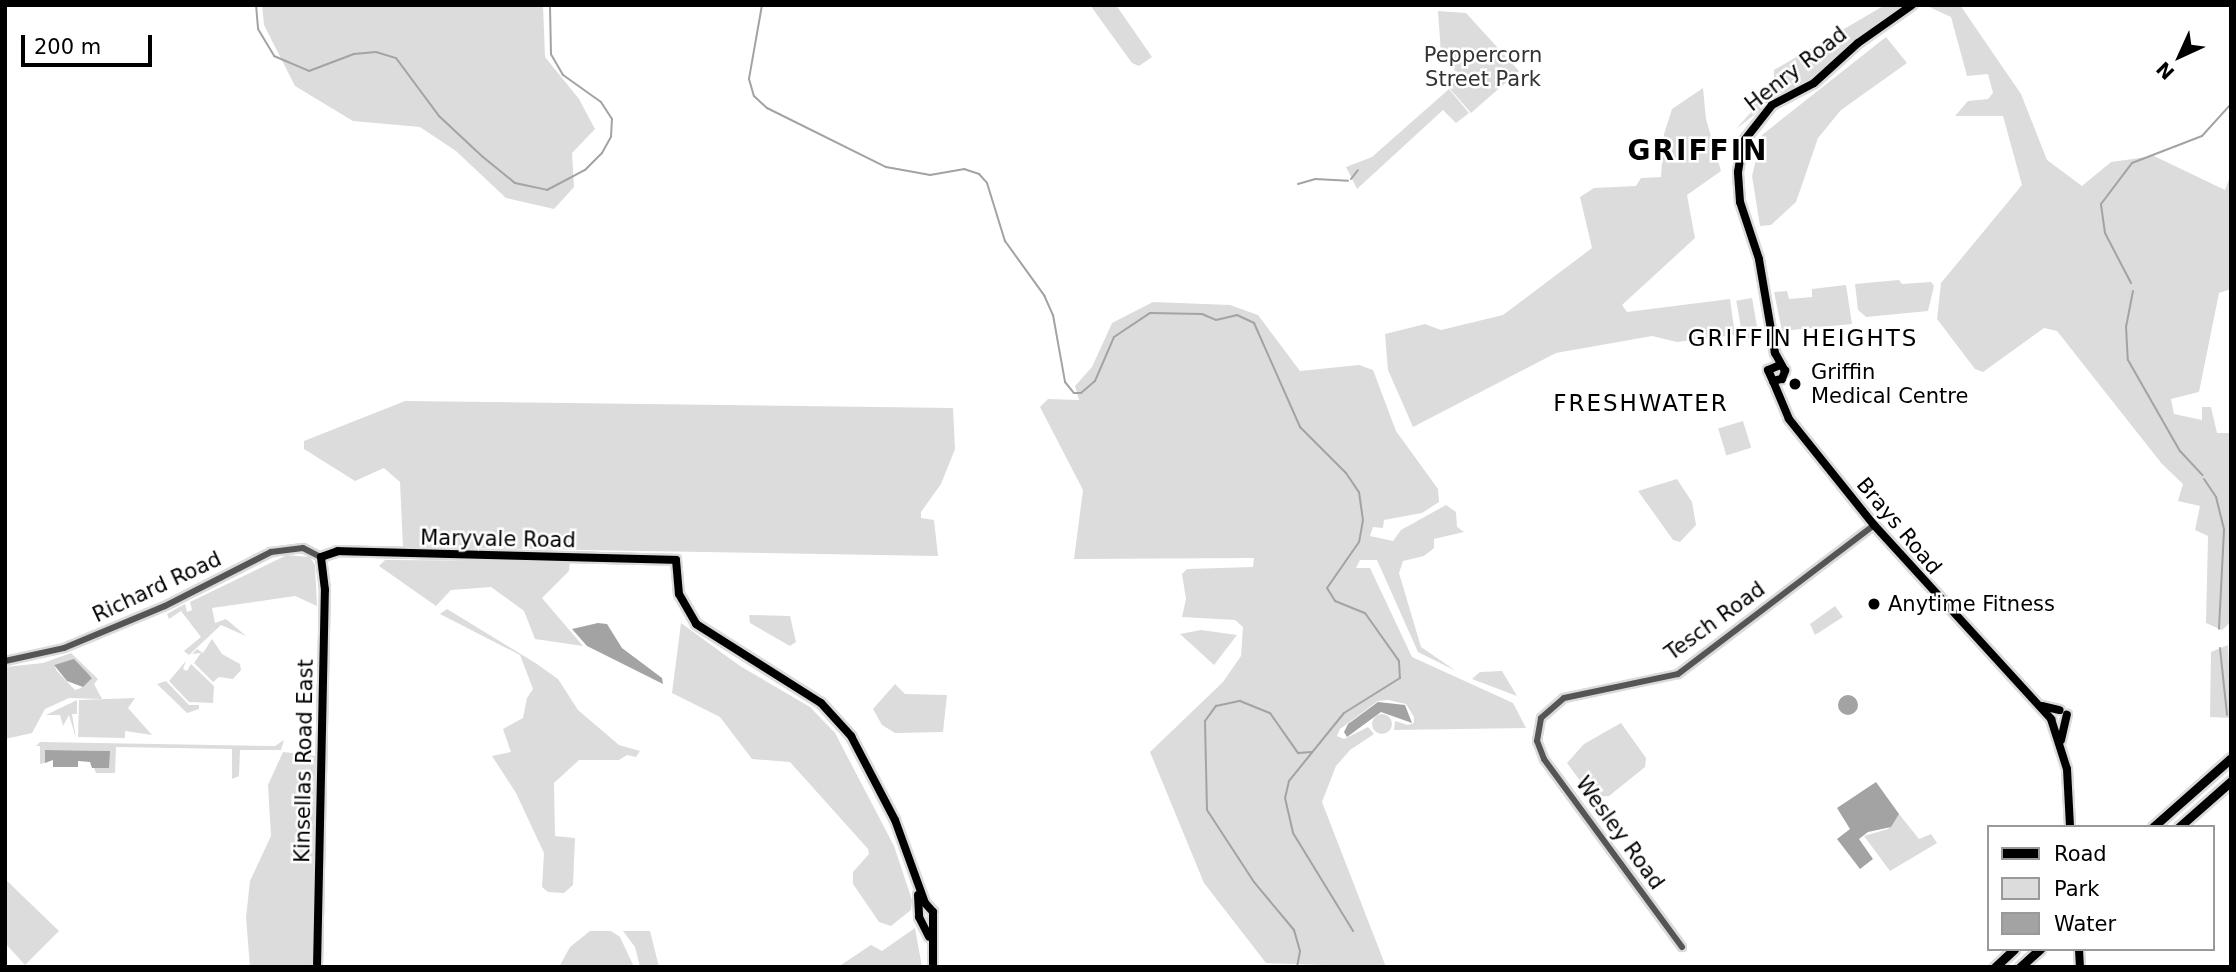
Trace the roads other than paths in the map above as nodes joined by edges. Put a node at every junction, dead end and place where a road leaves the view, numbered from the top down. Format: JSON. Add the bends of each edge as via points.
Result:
{"nodes":[{"id":1,"x":1912,"y":5,"type":"edge"},
{"id":2,"x":1775,"y":366,"type":"junction"},
{"id":3,"x":1778,"y":380,"type":"junction"},
{"id":4,"x":1874,"y":525,"type":"junction"},
{"id":5,"x":321,"y":556,"type":"junction"},
{"id":6,"x":5,"y":661,"type":"edge"},
{"id":7,"x":2039,"y":705,"type":"junction"},
{"id":8,"x":1537,"y":737,"type":"joint"},
{"id":9,"x":2061,"y":742,"type":"junction"},
{"id":10,"x":2231,"y":758,"type":"edge"},
{"id":11,"x":2231,"y":781,"type":"edge"},
{"id":12,"x":2070,"y":825,"type":"edge"},
{"id":13,"x":2155,"y":825,"type":"edge"},
{"id":14,"x":2181,"y":825,"type":"edge"},
{"id":15,"x":925,"y":909,"type":"junction"},
{"id":16,"x":928,"y":921,"type":"junction"},
{"id":17,"x":1682,"y":947,"type":"dead end"},
{"id":18,"x":2012,"y":951,"type":"edge"},
{"id":19,"x":2038,"y":951,"type":"edge"},
{"id":20,"x":317,"y":967,"type":"edge"},
{"id":21,"x":931,"y":967,"type":"edge"},
{"id":22,"x":1995,"y":967,"type":"edge"},
{"id":23,"x":2020,"y":967,"type":"edge"}],
"edges":[{"from":1,"to":2,"type":"main road","name":"Henry Road","via":[[1858,43],[1814,83],[1772,105],[1743,142],[1739,193],[1757,249]]},
{"from":2,"to":3,"type":"main road","via":[[1785,371]]},
{"from":2,"to":3,"type":"main road","via":[[1768,376]]},
{"from":3,"to":4,"type":"main road","name":"Brays Road","via":[[1793,423]]},
{"from":4,"to":7,"type":"main road","name":"Brays Road"},
{"from":4,"to":8,"type":"street","name":"Tesch Road","via":[[1678,674],[1559,700],[1543,715]]},
{"from":5,"to":6,"type":"street","name":"Richard Road","via":[[303,548],[271,552],[165,606],[73,645]]},
{"from":5,"to":15,"type":"main road","name":"Maryvale Road","via":[[338,551],[674,560],[679,594],[696,624],[821,703],[848,733],[899,831]]},
{"from":5,"to":20,"type":"main road","name":"Kinsellas Road East","via":[[325,590]]},
{"from":7,"to":9,"type":"main road","name":"Brays Road"},
{"from":7,"to":9,"type":"main road","via":[[2063,713]]},
{"from":8,"to":17,"type":"street","name":"Wesley Road","via":[[1544,760]]},
{"from":9,"to":12,"type":"main road","name":"Brays Road"},
{"from":10,"to":13,"type":"highway"},
{"from":11,"to":14,"type":"highway"},
{"from":15,"to":16,"type":"main road","via":[[933,912]]},
{"from":15,"to":16,"type":"main road","via":[[919,917]]},
{"from":16,"to":21,"type":"main road"},
{"from":18,"to":22,"type":"highway"},
{"from":19,"to":23,"type":"highway"}]}
